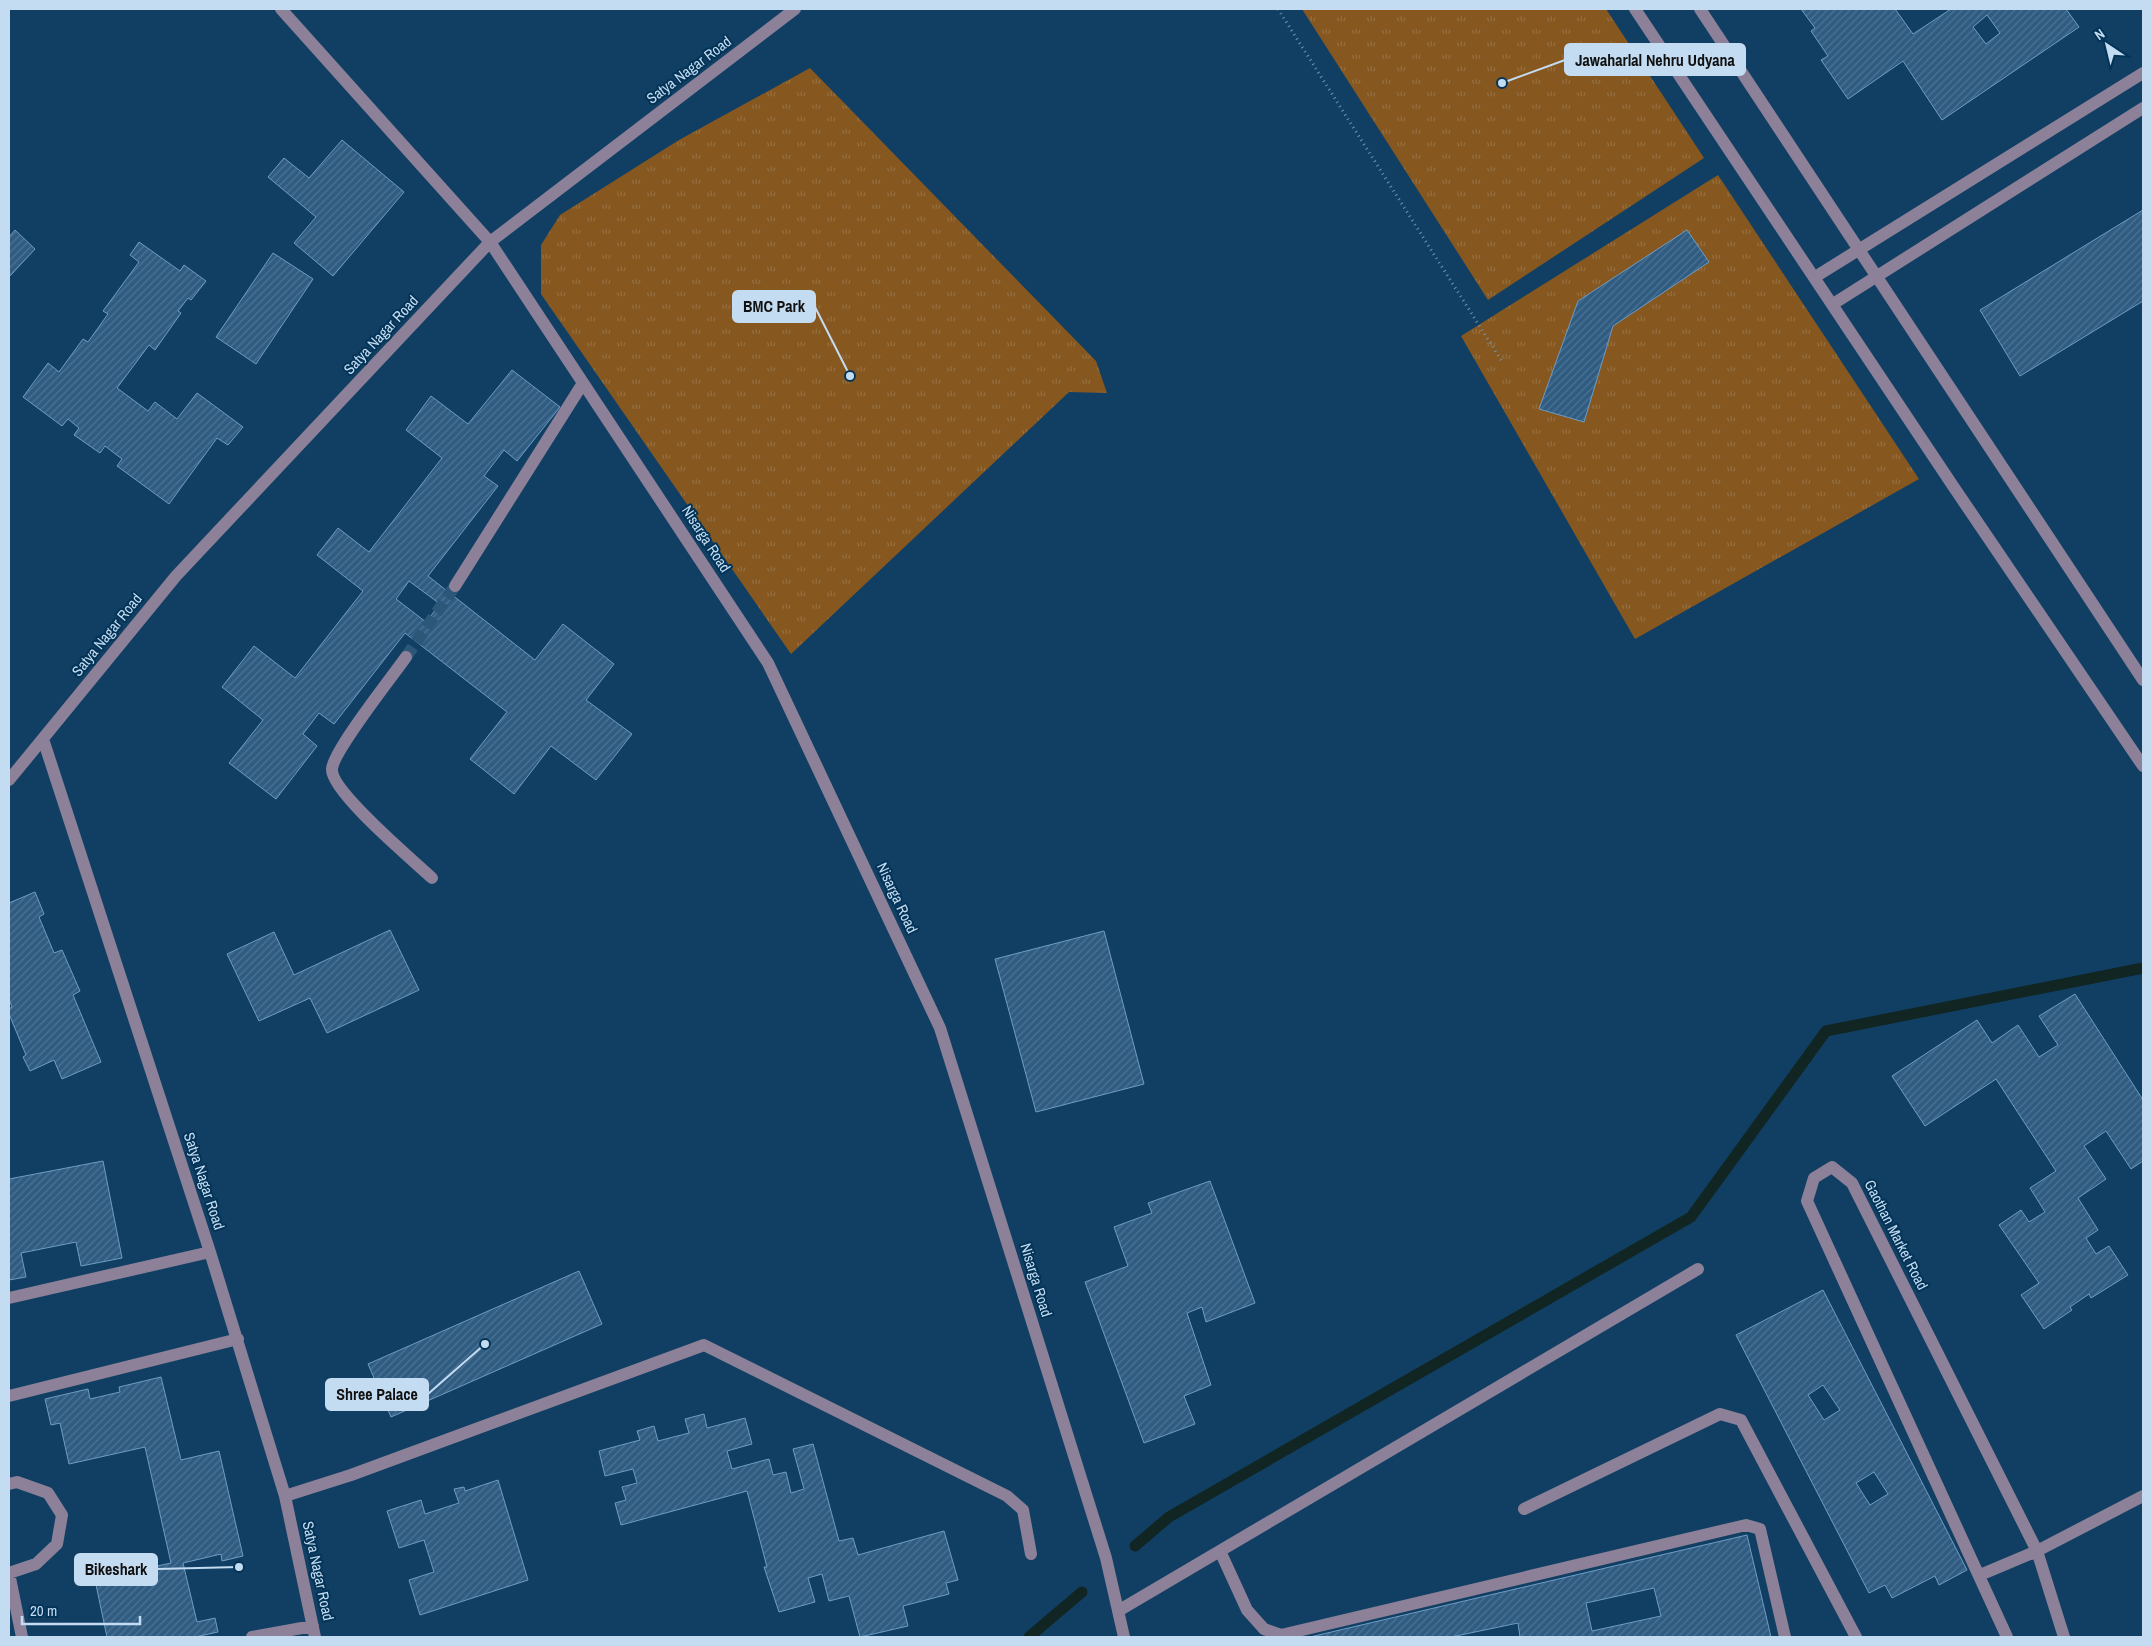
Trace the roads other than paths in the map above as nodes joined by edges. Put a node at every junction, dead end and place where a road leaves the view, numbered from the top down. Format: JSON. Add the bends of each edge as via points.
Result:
{"nodes":[{"id":1,"x":281,"y":9,"type":"edge"},
{"id":2,"x":795,"y":9,"type":"edge"},
{"id":3,"x":1635,"y":9,"type":"edge"},
{"id":4,"x":1700,"y":9,"type":"edge"},
{"id":5,"x":2143,"y":73,"type":"edge"},
{"id":6,"x":2143,"y":108,"type":"edge"},
{"id":7,"x":490,"y":242,"type":"junction"},
{"id":8,"x":1859,"y":248,"type":"junction"},
{"id":9,"x":1877,"y":275,"type":"junction"},
{"id":10,"x":1815,"y":277,"type":"junction"},
{"id":11,"x":1833,"y":304,"type":"junction"},
{"id":12,"x":583,"y":383,"type":"junction"},
{"id":13,"x":455,"y":586,"type":"tunnel mouth"},
{"id":14,"x":406,"y":658,"type":"tunnel mouth"},
{"id":15,"x":2143,"y":680,"type":"edge"},
{"id":16,"x":44,"y":739,"type":"junction"},
{"id":17,"x":2143,"y":766,"type":"edge"},
{"id":18,"x":9,"y":780,"type":"edge"},
{"id":19,"x":432,"y":878,"type":"dead end"},
{"id":20,"x":210,"y":1252,"type":"junction"},
{"id":21,"x":1698,"y":1269,"type":"dead end"},
{"id":22,"x":9,"y":1298,"type":"edge"},
{"id":23,"x":238,"y":1339,"type":"junction"},
{"id":24,"x":9,"y":1396,"type":"edge"},
{"id":25,"x":9,"y":1484,"type":"edge"},
{"id":26,"x":285,"y":1496,"type":"junction"},
{"id":27,"x":2143,"y":1496,"type":"edge"},
{"id":28,"x":1524,"y":1509,"type":"dead end"},
{"id":29,"x":1220,"y":1551,"type":"junction"},
{"id":30,"x":2037,"y":1551,"type":"junction"},
{"id":31,"x":1031,"y":1554,"type":"dead end"},
{"id":32,"x":9,"y":1573,"type":"edge"},
{"id":33,"x":1980,"y":1575,"type":"junction"},
{"id":34,"x":1118,"y":1611,"type":"junction"},
{"id":35,"x":314,"y":1631,"type":"edge"},
{"id":36,"x":22,"y":1637,"type":"edge"},
{"id":37,"x":252,"y":1637,"type":"edge"},
{"id":38,"x":1124,"y":1637,"type":"edge"},
{"id":39,"x":1785,"y":1637,"type":"edge"},
{"id":40,"x":1856,"y":1637,"type":"edge"},
{"id":41,"x":2007,"y":1637,"type":"edge"},
{"id":42,"x":2064,"y":1637,"type":"edge"}],
"edges":[{"from":1,"to":7,"type":"street","name":"Nisarga Road"},
{"from":2,"to":7,"type":"street","name":"Satya Nagar Road"},
{"from":3,"to":10,"type":"street"},
{"from":4,"to":8,"type":"street"},
{"from":5,"to":8,"type":"street"},
{"from":6,"to":9,"type":"street"},
{"from":7,"to":12,"type":"street","name":"Nisarga Road"},
{"from":7,"to":16,"type":"street","name":"Satya Nagar Road","via":[[176,576]]},
{"from":8,"to":9,"type":"street"},
{"from":8,"to":10,"type":"street"},
{"from":9,"to":11,"type":"street"},
{"from":9,"to":15,"type":"street"},
{"from":10,"to":11,"type":"street"},
{"from":11,"to":17,"type":"street"},
{"from":12,"to":13,"type":"street"},
{"from":12,"to":34,"type":"street","name":"Nisarga Road","via":[[768,663],[940,1028],[1106,1558]]},
{"from":14,"to":19,"type":"street","via":[[339,751],[332,770],[335,782],[350,801]]},
{"from":16,"to":18,"type":"street","name":"Satya Nagar Road"},
{"from":16,"to":20,"type":"street","name":"Satya Nagar Road"},
{"from":20,"to":22,"type":"street"},
{"from":20,"to":23,"type":"street","name":"Satya Nagar Road"},
{"from":21,"to":29,"type":"street"},
{"from":23,"to":24,"type":"street"},
{"from":23,"to":26,"type":"street","name":"Satya Nagar Road"},
{"from":25,"to":32,"type":"street","via":[[17,1482],[48,1493],[62,1515],[57,1544],[36,1564]]},
{"from":26,"to":31,"type":"street","via":[[704,1346],[1007,1496],[1023,1510]]},
{"from":26,"to":35,"type":"street","name":"Satya Nagar Road"},
{"from":27,"to":30,"type":"street"},
{"from":28,"to":40,"type":"street","via":[[1720,1414],[1741,1420]]},
{"from":29,"to":34,"type":"street"},
{"from":29,"to":39,"type":"street","via":[[1247,1610],[1264,1630],[1282,1635],[1746,1524],[1760,1529]]},
{"from":30,"to":33,"type":"street"},
{"from":30,"to":33,"type":"street","name":"Gaothan Market Road","via":[[1852,1183],[1832,1167],[1814,1178],[1807,1201]]},
{"from":30,"to":42,"type":"street","name":"Gaothan Market Road"},
{"from":32,"to":36,"type":"street"},
{"from":33,"to":41,"type":"street","name":"Gaothan Market Road"},
{"from":34,"to":38,"type":"street","name":"Nisarga Road"},
{"from":35,"to":37,"type":"street"}]}
